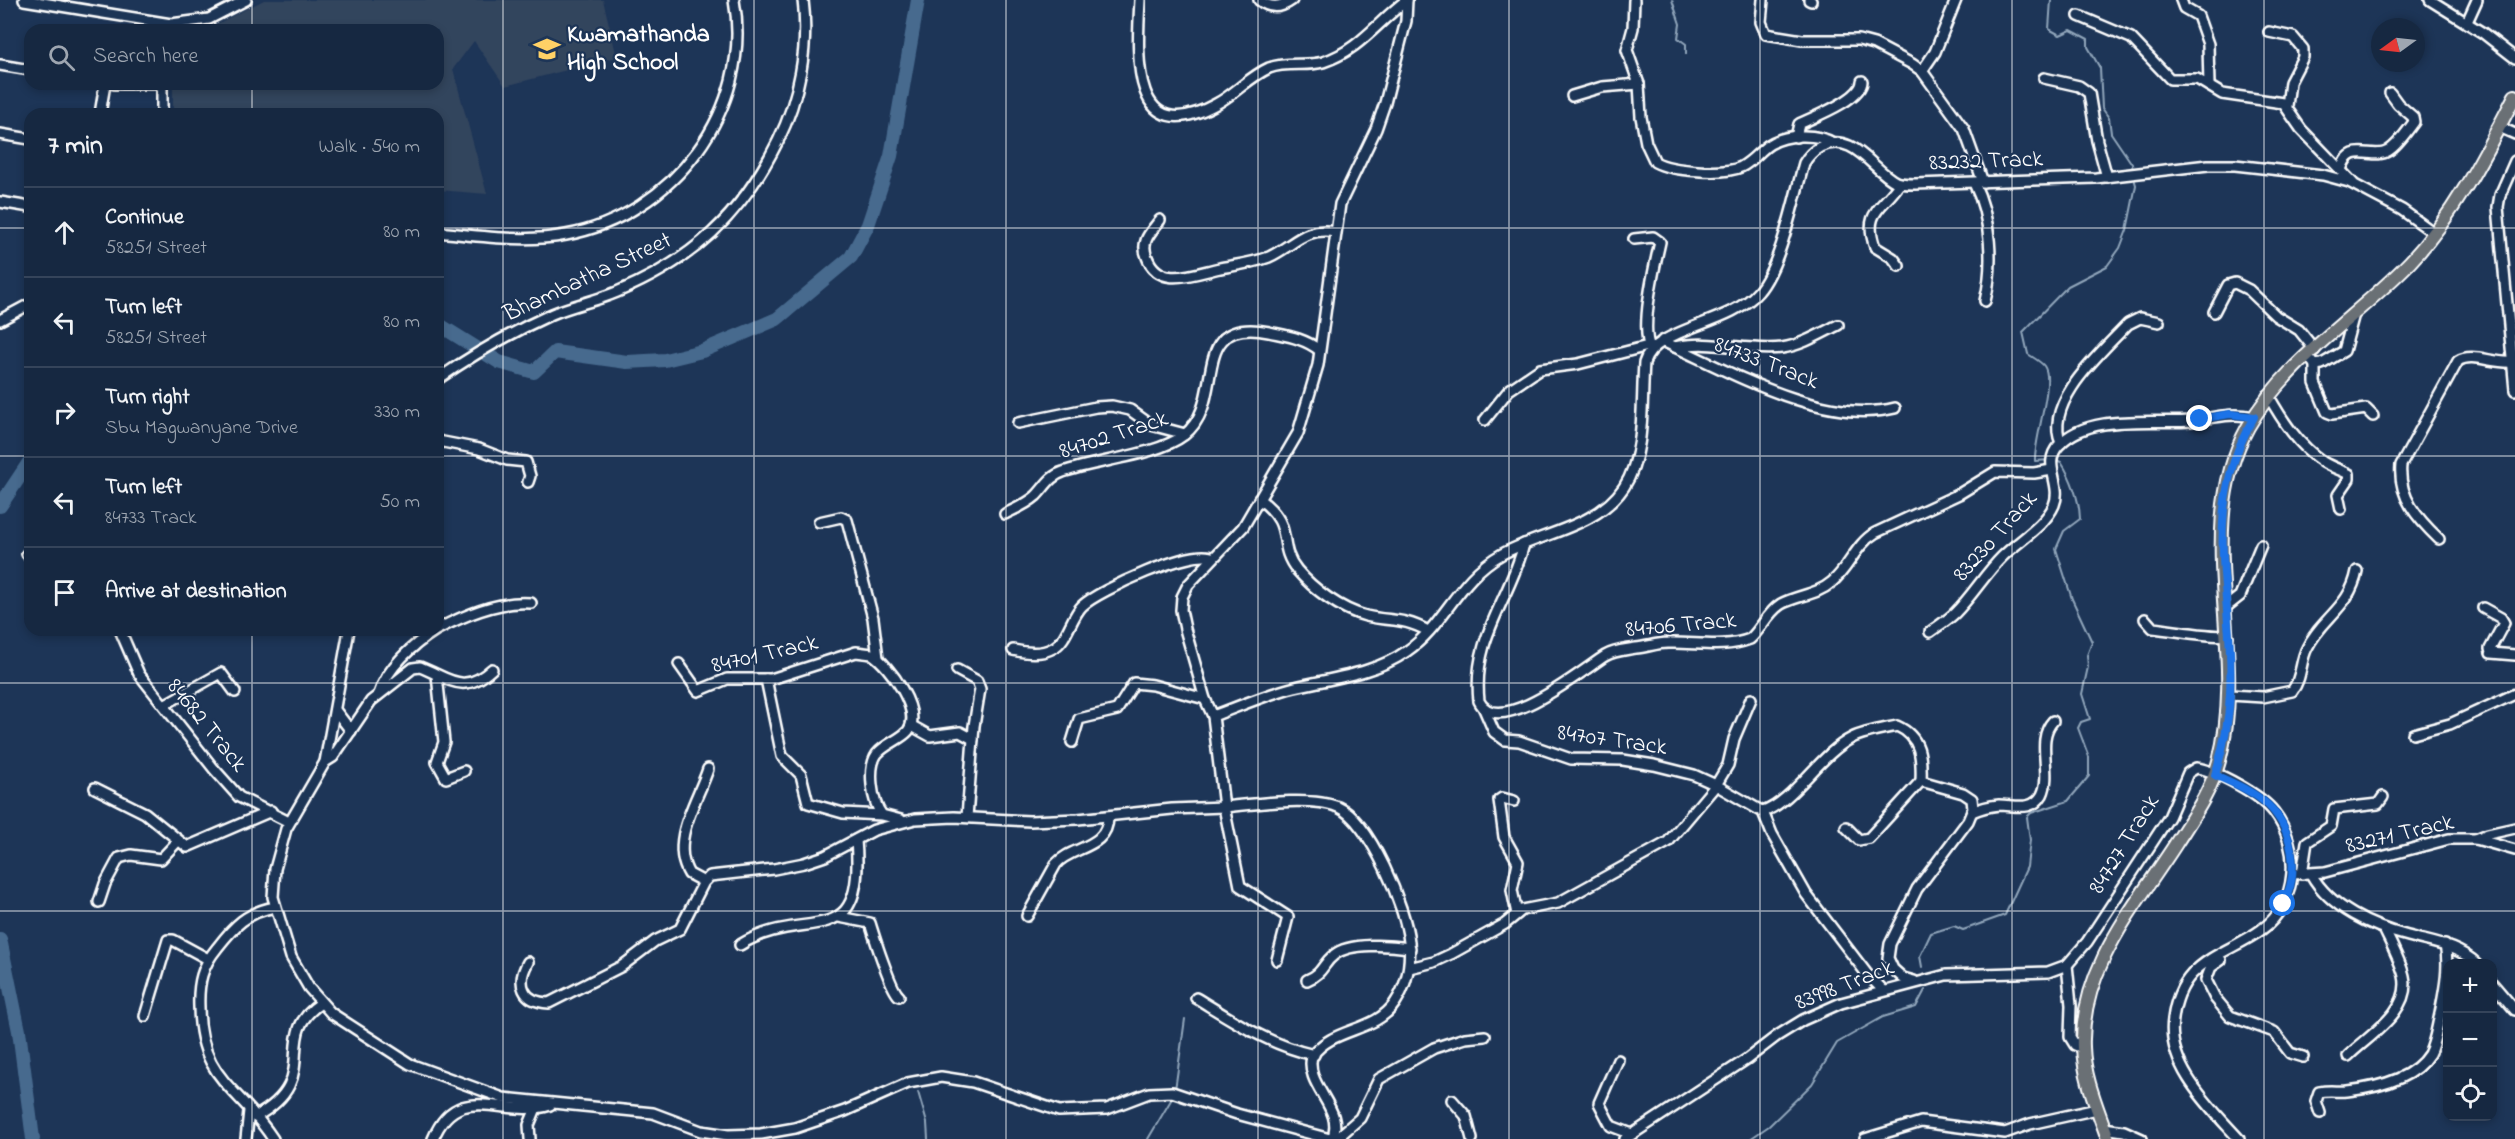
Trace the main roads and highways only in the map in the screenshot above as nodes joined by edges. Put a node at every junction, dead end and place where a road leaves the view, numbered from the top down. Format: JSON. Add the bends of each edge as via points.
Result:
{"nodes":[{"id":1,"x":2515,"y":96,"type":"edge"},
{"id":2,"x":2106,"y":1134,"type":"edge"}],
"edges":[{"from":1,"to":2,"type":"main road","via":[[2462,194],[2434,233],[2410,262],[2268,395],[2234,457],[2224,493],[2221,532],[2230,694],[2215,775],[2192,819],[2101,962],[2086,1003],[2083,1048],[2087,1077]]}]}
